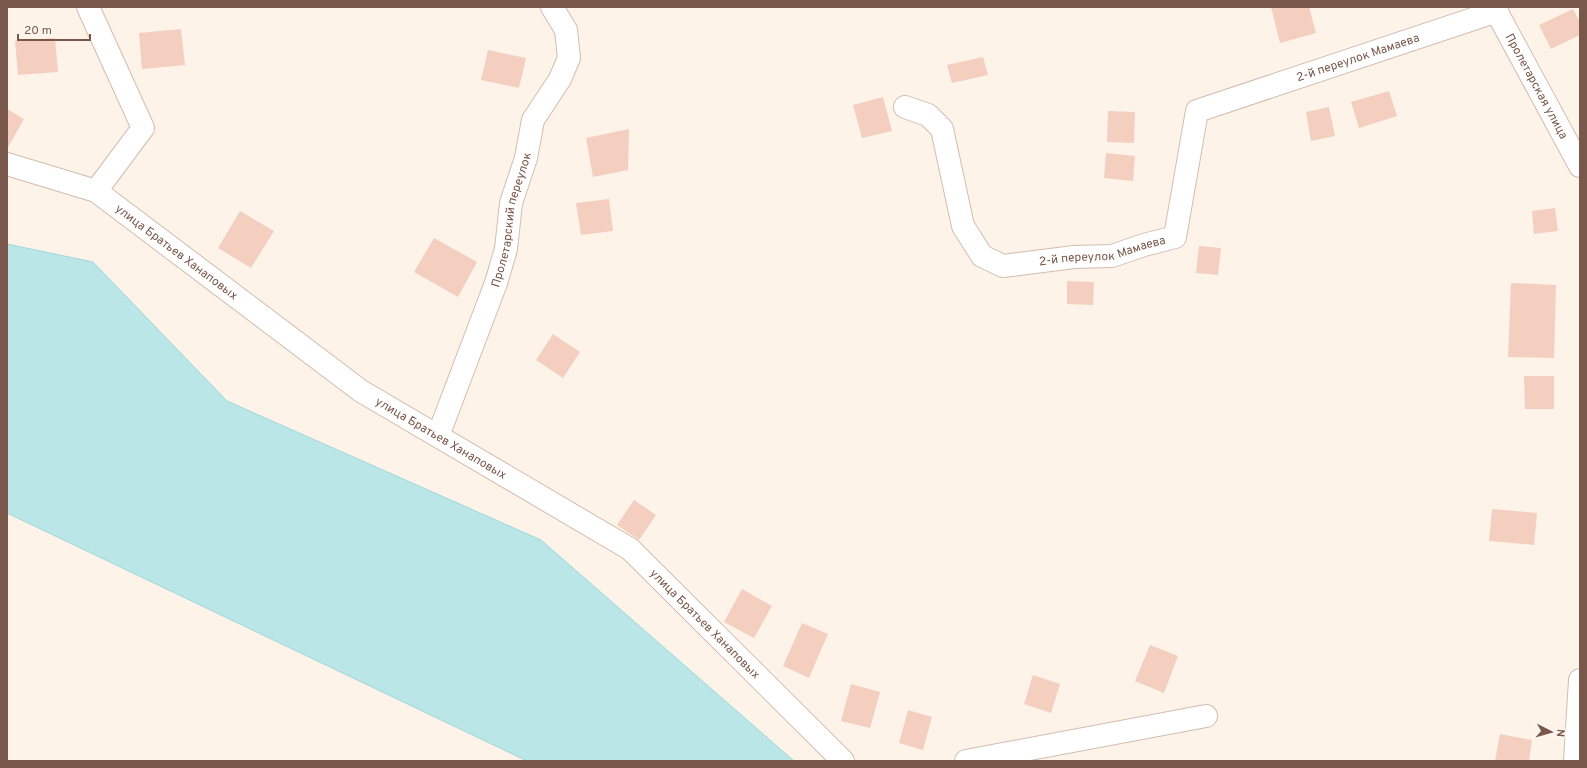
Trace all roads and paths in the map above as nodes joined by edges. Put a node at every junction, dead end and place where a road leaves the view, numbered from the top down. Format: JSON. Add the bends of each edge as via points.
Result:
{"nodes":[{"id":1,"x":88,"y":7,"type":"edge"},
{"id":2,"x":552,"y":7,"type":"edge"},
{"id":3,"x":1496,"y":9,"type":"edge"},
{"id":4,"x":904,"y":107,"type":"dead end"},
{"id":5,"x":7,"y":164,"type":"edge"},
{"id":6,"x":1580,"y":166,"type":"edge"},
{"id":7,"x":96,"y":190,"type":"junction"},
{"id":8,"x":438,"y":436,"type":"junction"},
{"id":9,"x":1580,"y":680,"type":"edge"},
{"id":10,"x":1206,"y":716,"type":"dead end"},
{"id":11,"x":842,"y":761,"type":"edge"},
{"id":12,"x":966,"y":761,"type":"edge"},
{"id":13,"x":1575,"y":761,"type":"edge"}],
"edges":[{"from":1,"to":7,"type":"street","via":[[143,128]]},
{"from":2,"to":8,"type":"street","name":"Пролетарский переулок","via":[[566,30],[569,58],[560,79],[533,120],[526,158],[511,203],[506,249],[496,283]]},
{"from":3,"to":4,"type":"street","name":"2-й переулок Мамаева","via":[[1197,111],[1175,237],[1112,256],[1074,257],[1003,266],[982,256],[963,226],[942,129],[928,115]]},
{"from":3,"to":6,"type":"street","name":"Пролетарская улица"},
{"from":5,"to":7,"type":"street","name":"улица Братьев Ханаповых"},
{"from":7,"to":8,"type":"street","name":"улица Братьев Ханаповых","via":[[361,391]]},
{"from":8,"to":11,"type":"street","name":"улица Братьев Ханаповых","via":[[630,549]]},
{"from":9,"to":13,"type":"street"},
{"from":10,"to":12,"type":"street"}]}
